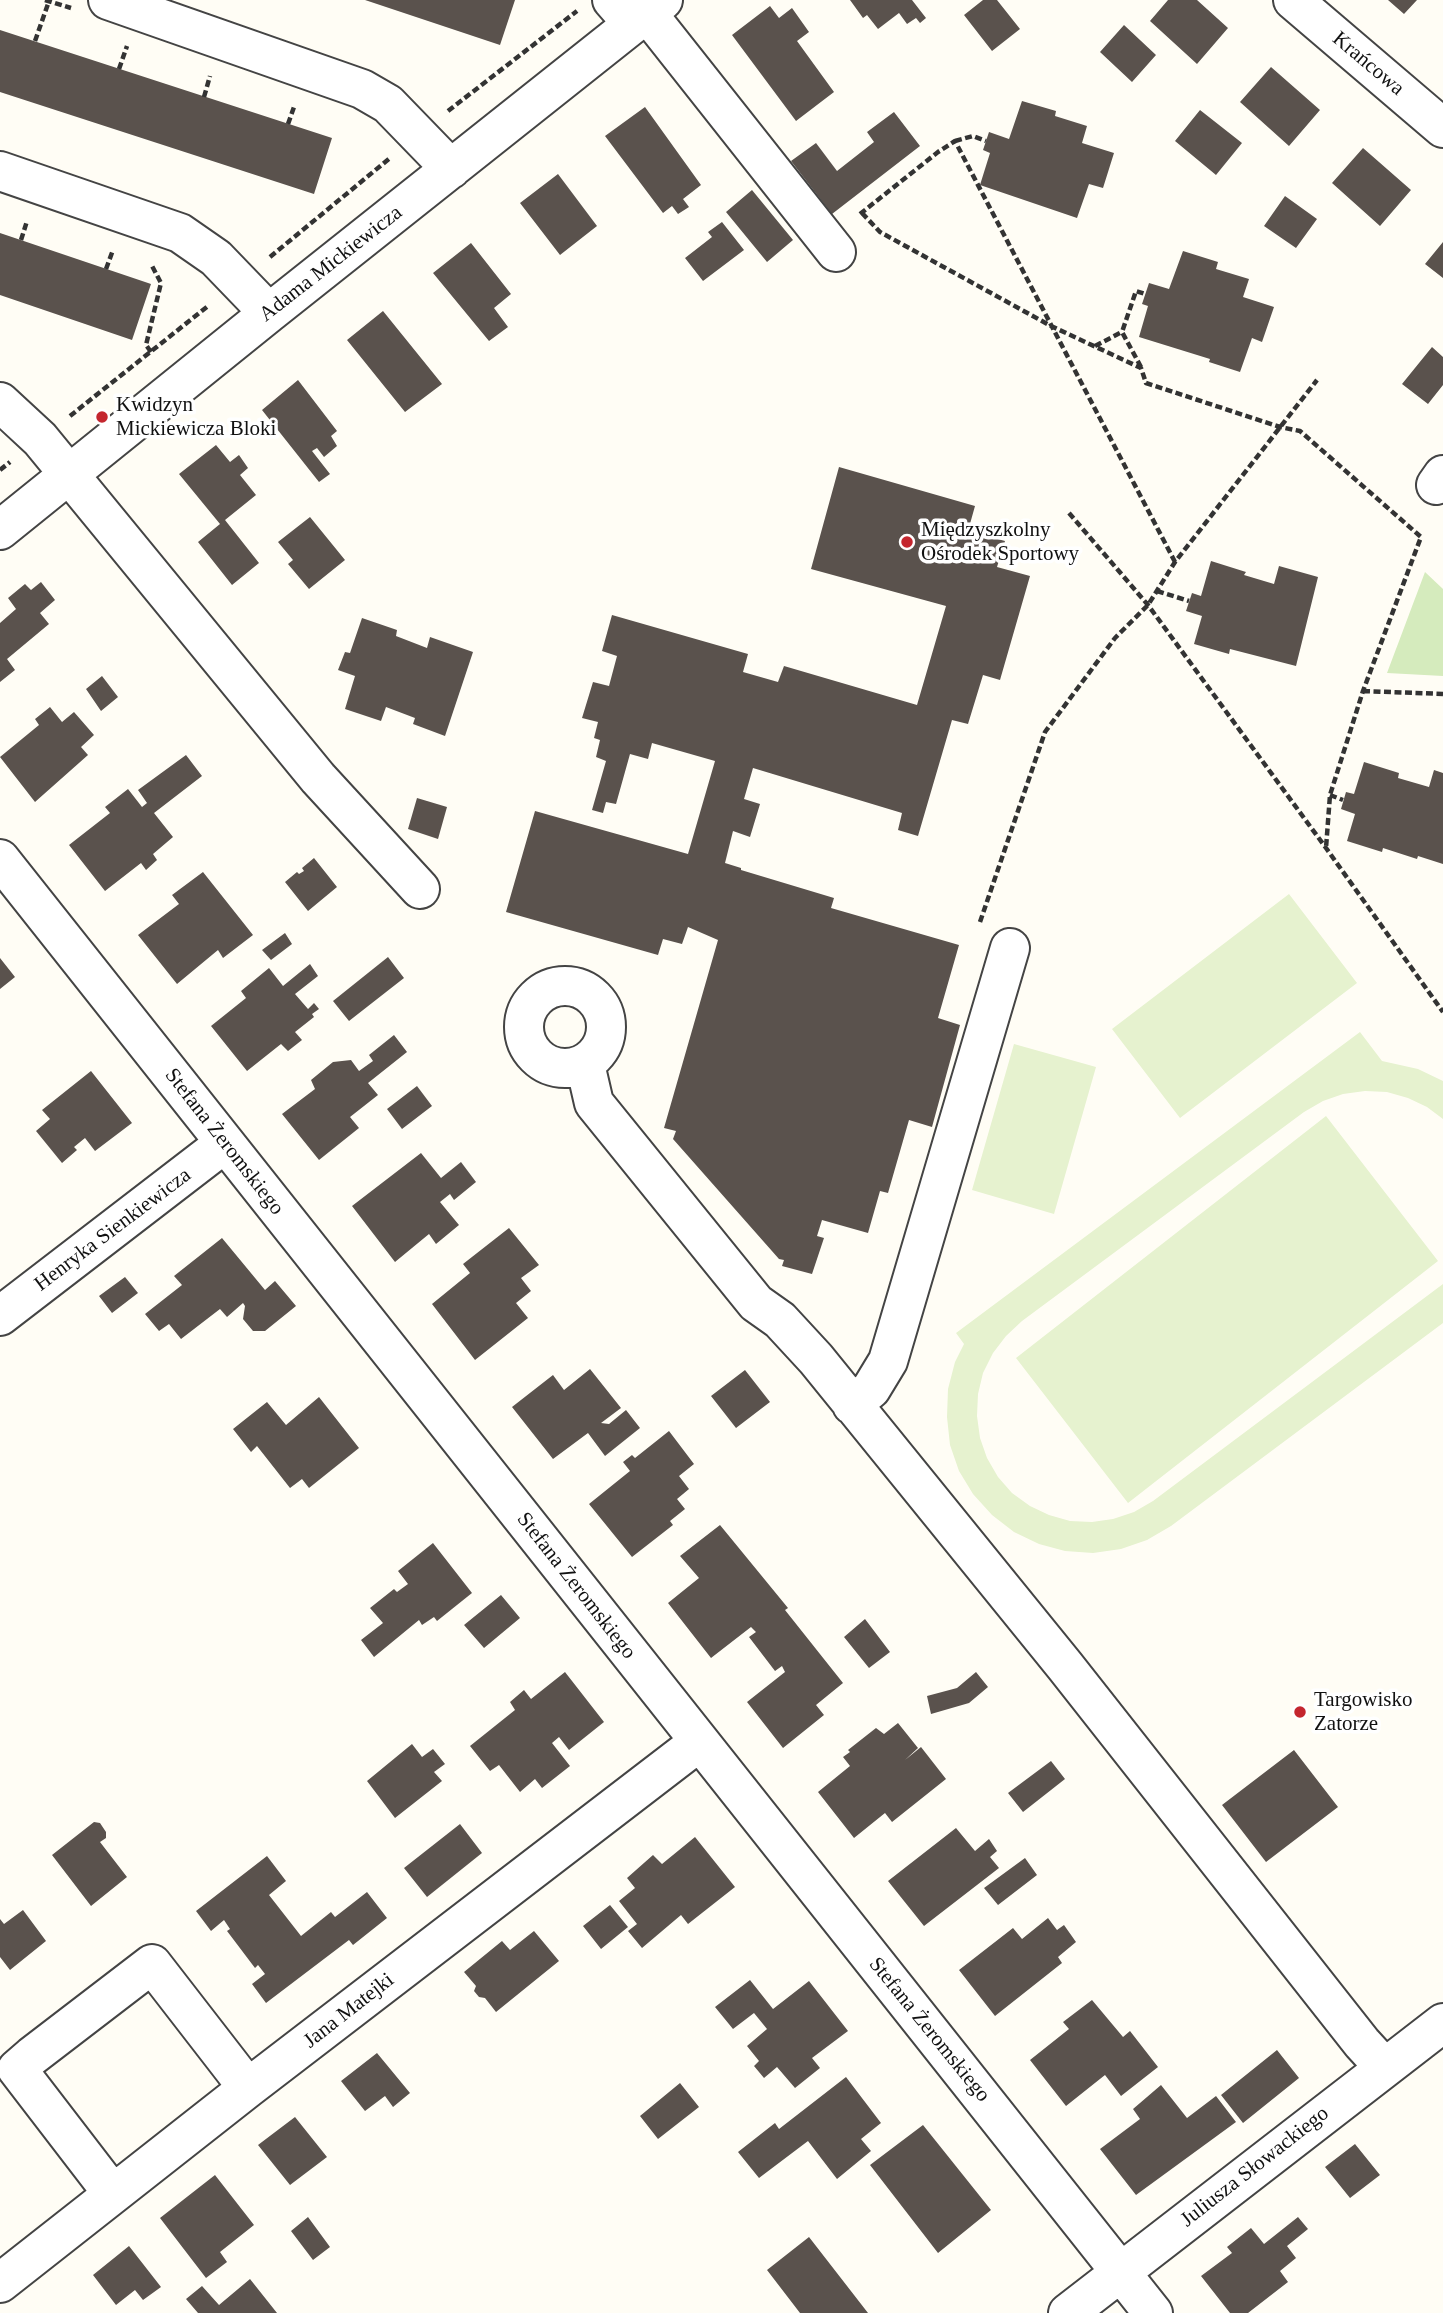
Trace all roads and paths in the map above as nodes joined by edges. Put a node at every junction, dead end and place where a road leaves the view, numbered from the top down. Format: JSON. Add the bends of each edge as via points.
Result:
{"nodes":[{"id":1,"x":108,"y":0,"type":"edge"},
{"id":2,"x":1293,"y":0,"type":"edge"},
{"id":3,"x":49,"y":1,"type":"edge"},
{"id":4,"x":627,"y":9,"type":"edge"},
{"id":5,"x":35,"y":41,"type":"dead end"},
{"id":6,"x":1443,"y":128,"type":"edge"},
{"id":7,"x":417,"y":135,"type":"junction"},
{"id":8,"x":986,"y":141,"type":"dead end"},
{"id":9,"x":956,"y":142,"type":"junction"},
{"id":10,"x":451,"y":169,"type":"junction"},
{"id":11,"x":0,"y":171,"type":"edge"},
{"id":12,"x":862,"y":213,"type":"junction"},
{"id":13,"x":831,"y":246,"type":"joint"},
{"id":14,"x":145,"y":253,"type":"dead end"},
{"id":15,"x":239,"y":282,"type":"junction"},
{"id":16,"x":1145,"y":294,"type":"dead end"},
{"id":17,"x":269,"y":313,"type":"junction"},
{"id":18,"x":1051,"y":326,"type":"junction"},
{"id":19,"x":1122,"y":332,"type":"junction"},
{"id":20,"x":1095,"y":346,"type":"junction"},
{"id":21,"x":150,"y":352,"type":"junction"},
{"id":22,"x":1141,"y":368,"type":"junction"},
{"id":23,"x":1317,"y":380,"type":"dead end"},
{"id":24,"x":0,"y":402,"type":"edge"},
{"id":25,"x":1280,"y":427,"type":"junction"},
{"id":26,"x":40,"y":439,"type":"junction"},
{"id":27,"x":0,"y":470,"type":"edge"},
{"id":28,"x":69,"y":475,"type":"junction"},
{"id":29,"x":1069,"y":513,"type":"dead end"},
{"id":30,"x":0,"y":530,"type":"edge"},
{"id":31,"x":1175,"y":562,"type":"junction"},
{"id":32,"x":1157,"y":591,"type":"junction"},
{"id":33,"x":1189,"y":601,"type":"dead end"},
{"id":34,"x":1148,"y":605,"type":"junction"},
{"id":35,"x":1363,"y":691,"type":"junction"},
{"id":36,"x":1443,"y":694,"type":"edge"},
{"id":37,"x":1330,"y":795,"type":"junction"},
{"id":38,"x":1343,"y":800,"type":"dead end"},
{"id":39,"x":1326,"y":848,"type":"junction"},
{"id":40,"x":0,"y":859,"type":"edge"},
{"id":41,"x":420,"y":889,"type":"dead end"},
{"id":42,"x":1010,"y":948,"type":"joint"},
{"id":43,"x":1443,"y":1012,"type":"edge"},
{"id":44,"x":585,"y":1064,"type":"dead end"},
{"id":45,"x":225,"y":1143,"type":"junction"},
{"id":46,"x":0,"y":1316,"type":"edge"},
{"id":47,"x":852,"y":1405,"type":"junction"},
{"id":48,"x":699,"y":1742,"type":"junction"},
{"id":49,"x":1443,"y":2023,"type":"edge"},
{"id":50,"x":1384,"y":2067,"type":"junction"},
{"id":51,"x":248,"y":2088,"type":"junction"},
{"id":52,"x":113,"y":2194,"type":"junction"},
{"id":53,"x":1121,"y":2272,"type":"junction"},
{"id":54,"x":0,"y":2283,"type":"edge"},
{"id":55,"x":1068,"y":2313,"type":"edge"},
{"id":56,"x":1153,"y":2313,"type":"edge"}],
"edges":[{"from":1,"to":7,"type":"street","via":[[362,89],[388,104]]},
{"from":2,"to":6,"type":"street","name":"Krańcowa"},
{"from":3,"to":5,"type":"path"},
{"from":4,"to":7,"type":"path"},
{"from":4,"to":10,"type":"street","name":"Adama Mickiewicza"},
{"from":4,"to":13,"type":"street"},
{"from":7,"to":10,"type":"street"},
{"from":7,"to":15,"type":"path"},
{"from":8,"to":9,"type":"path","via":[[973,136]]},
{"from":9,"to":12,"type":"path"},
{"from":9,"to":18,"type":"path"},
{"from":10,"to":17,"type":"street","name":"Adama Mickiewicza"},
{"from":11,"to":15,"type":"street","via":[[180,233]]},
{"from":12,"to":13,"type":"path"},
{"from":12,"to":18,"type":"path","via":[[880,232]]},
{"from":14,"to":21,"type":"path","via":[[161,283],[146,345]]},
{"from":15,"to":17,"type":"street"},
{"from":15,"to":21,"type":"path"},
{"from":16,"to":19,"type":"path","via":[[1136,291]]},
{"from":17,"to":28,"type":"street","name":"Adama Mickiewicza"},
{"from":18,"to":20,"type":"path"},
{"from":18,"to":31,"type":"path"},
{"from":19,"to":20,"type":"path"},
{"from":19,"to":22,"type":"path"},
{"from":20,"to":22,"type":"path"},
{"from":21,"to":26,"type":"path"},
{"from":22,"to":25,"type":"path","via":[[1146,383]]},
{"from":23,"to":25,"type":"path"},
{"from":24,"to":26,"type":"street"},
{"from":25,"to":31,"type":"path"},
{"from":25,"to":35,"type":"path","via":[[1300,431],[1421,537]]},
{"from":26,"to":27,"type":"path"},
{"from":26,"to":28,"type":"street"},
{"from":28,"to":30,"type":"street","name":"Adama Mickiewicza"},
{"from":28,"to":41,"type":"street","via":[[317,778]]},
{"from":29,"to":34,"type":"path"},
{"from":31,"to":32,"type":"path"},
{"from":32,"to":33,"type":"path"},
{"from":32,"to":34,"type":"path"},
{"from":34,"to":39,"type":"path"},
{"from":34,"to":42,"type":"path","via":[[1115,638],[1045,732],[980,922]]},
{"from":35,"to":36,"type":"path"},
{"from":35,"to":37,"type":"path"},
{"from":37,"to":38,"type":"path"},
{"from":37,"to":39,"type":"path"},
{"from":39,"to":43,"type":"path"},
{"from":40,"to":45,"type":"street","name":"Stefana Żeromskiego"},
{"from":42,"to":47,"type":"street","via":[[888,1361],[871,1389]]},
{"from":44,"to":47,"type":"street","via":[[594,1102],[602,1113],[756,1303],[780,1320]]},
{"from":45,"to":46,"type":"street","name":"Henryka Sienkiewicza"},
{"from":45,"to":48,"type":"street","name":"Stefana Żeromskiego"},
{"from":47,"to":50,"type":"street"},
{"from":48,"to":51,"type":"street","name":"Jana Matejki"},
{"from":48,"to":53,"type":"street","name":"Stefana Żeromskiego"},
{"from":49,"to":50,"type":"street","name":"Juliusza Słowackiego"},
{"from":50,"to":53,"type":"street","name":"Juliusza Słowackiego"},
{"from":51,"to":52,"type":"street","name":"Jana Matejki"},
{"from":51,"to":52,"type":"street","via":[[152,1964],[32,2056],[17,2069]]},
{"from":52,"to":54,"type":"street","name":"Jana Matejki"},
{"from":53,"to":55,"type":"street","name":"Juliusza Słowackiego"},
{"from":53,"to":56,"type":"street","name":"Stefana Żeromskiego"}]}
